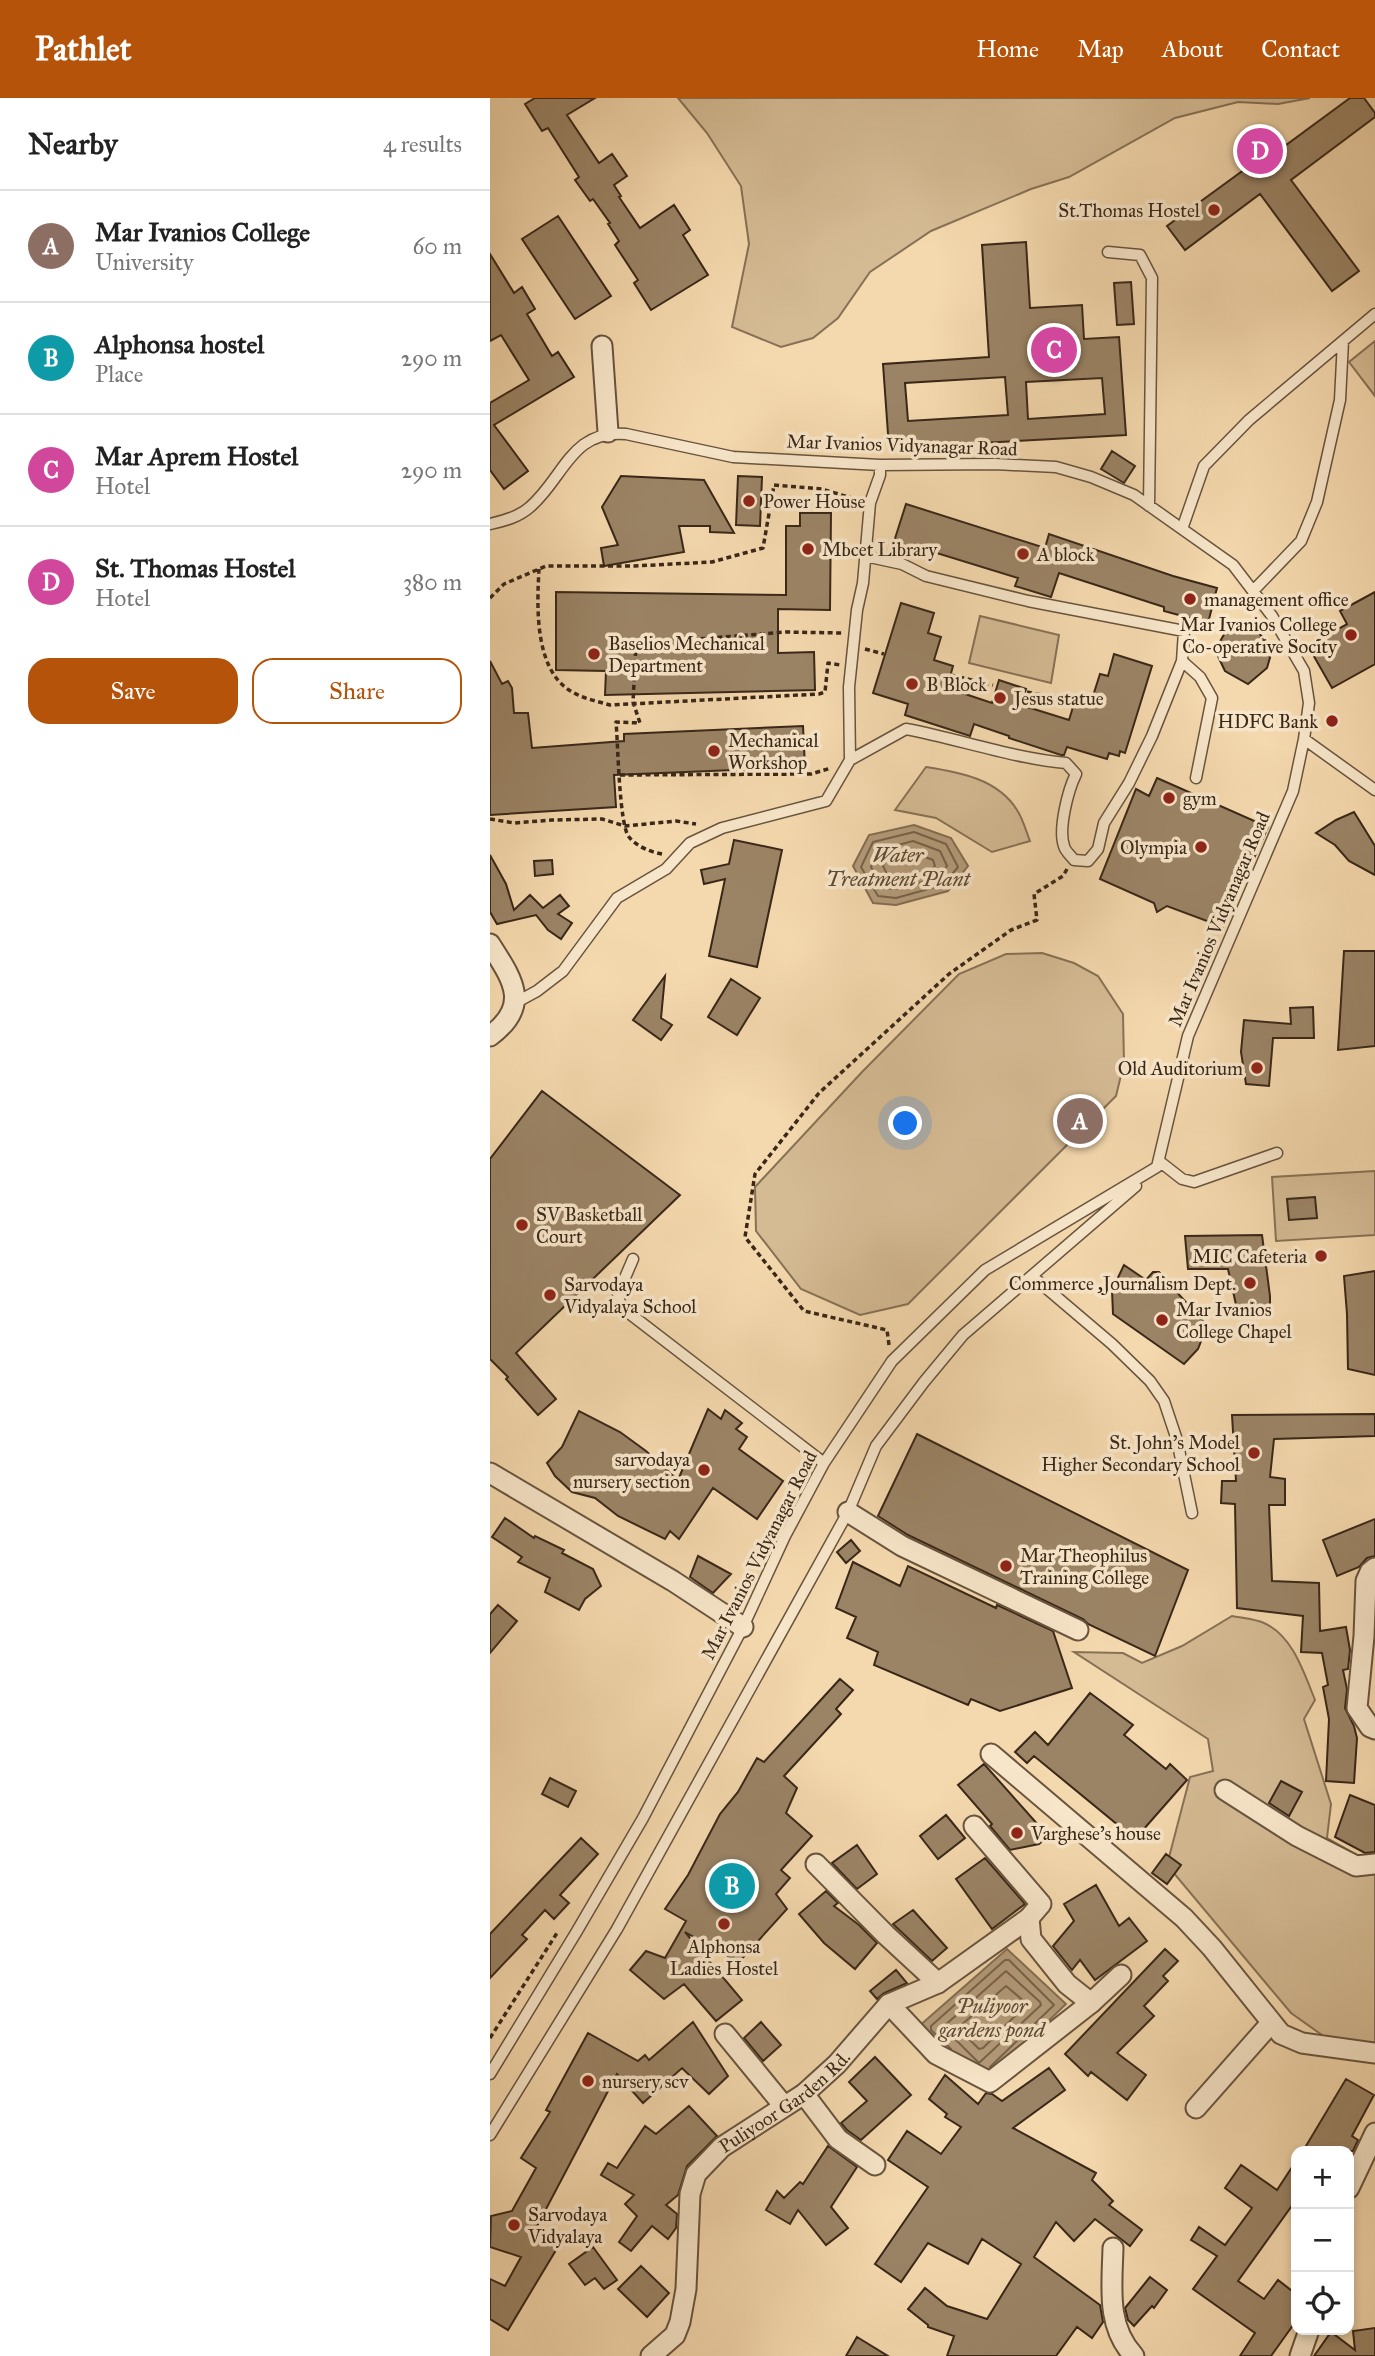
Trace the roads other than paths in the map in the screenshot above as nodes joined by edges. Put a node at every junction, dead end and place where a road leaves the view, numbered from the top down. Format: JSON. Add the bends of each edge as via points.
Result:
{"nodes":[{"id":1,"x":1108,"y":252,"type":"dead end"},
{"id":2,"x":1375,"y":314,"type":"edge"},
{"id":3,"x":1343,"y":341,"type":"junction"},
{"id":4,"x":603,"y":346,"type":"dead end"},
{"id":5,"x":608,"y":432,"type":"junction"},
{"id":6,"x":880,"y":465,"type":"junction"},
{"id":7,"x":1149,"y":506,"type":"junction"},
{"id":8,"x":490,"y":524,"type":"edge"},
{"id":9,"x":1182,"y":529,"type":"junction"},
{"id":10,"x":866,"y":556,"type":"junction"},
{"id":11,"x":1253,"y":591,"type":"junction"},
{"id":12,"x":1182,"y":661,"type":"junction"},
{"id":13,"x":1304,"y":738,"type":"junction"},
{"id":14,"x":849,"y":762,"type":"junction"},
{"id":15,"x":1196,"y":778,"type":"dead end"},
{"id":16,"x":1375,"y":790,"type":"edge"},
{"id":17,"x":490,"y":944,"type":"edge"},
{"id":18,"x":514,"y":1003,"type":"junction"},
{"id":19,"x":490,"y":1036,"type":"edge"},
{"id":20,"x":1277,"y":1153,"type":"dead end"},
{"id":21,"x":1158,"y":1164,"type":"junction"},
{"id":22,"x":633,"y":1259,"type":"dead end"},
{"id":23,"x":1032,"y":1276,"type":"junction"},
{"id":24,"x":824,"y":1463,"type":"junction"},
{"id":25,"x":490,"y":1473,"type":"edge"},
{"id":26,"x":848,"y":1512,"type":"junction"},
{"id":27,"x":1192,"y":1513,"type":"dead end"},
{"id":28,"x":1375,"y":1568,"type":"edge"},
{"id":29,"x":743,"y":1627,"type":"junction"},
{"id":30,"x":1078,"y":1630,"type":"dead end"},
{"id":31,"x":1375,"y":1729,"type":"edge"},
{"id":32,"x":991,"y":1754,"type":"dead end"},
{"id":33,"x":1224,"y":1790,"type":"dead end"},
{"id":34,"x":974,"y":1826,"type":"dead end"},
{"id":35,"x":816,"y":1864,"type":"dead end"},
{"id":36,"x":1375,"y":1864,"type":"edge"},
{"id":37,"x":1029,"y":1918,"type":"junction"},
{"id":38,"x":1121,"y":1975,"type":"dead end"},
{"id":39,"x":938,"y":1983,"type":"junction"},
{"id":40,"x":1091,"y":2003,"type":"junction"},
{"id":41,"x":889,"y":2004,"type":"junction"},
{"id":42,"x":1270,"y":2023,"type":"junction"},
{"id":43,"x":725,"y":2034,"type":"dead end"},
{"id":44,"x":1375,"y":2053,"type":"edge"},
{"id":45,"x":490,"y":2074,"type":"edge"},
{"id":46,"x":804,"y":2094,"type":"junction"},
{"id":47,"x":784,"y":2106,"type":"junction"},
{"id":48,"x":1196,"y":2108,"type":"dead end"},
{"id":49,"x":1375,"y":2133,"type":"edge"},
{"id":50,"x":490,"y":2135,"type":"edge"},
{"id":51,"x":875,"y":2165,"type":"dead end"},
{"id":52,"x":1354,"y":2177,"type":"edge"},
{"id":53,"x":1113,"y":2248,"type":"dead end"},
{"id":54,"x":1307,"y":2335,"type":"edge"},
{"id":55,"x":651,"y":2356,"type":"edge"},
{"id":56,"x":1134,"y":2356,"type":"edge"},
{"id":57,"x":1300,"y":2356,"type":"edge"}],
"edges":[{"from":1,"to":7,"type":"lane","via":[[1140,256],[1152,278]]},
{"from":2,"to":3,"type":"lane"},
{"from":3,"to":9,"type":"lane","via":[[1249,420],[1204,466]]},
{"from":3,"to":11,"type":"lane","via":[[1340,400],[1317,502],[1301,541]]},
{"from":4,"to":5,"type":"street"},
{"from":5,"to":6,"type":"lane","name":"Mar Ivanios Vidyanagar Road","via":[[733,457]]},
{"from":5,"to":8,"type":"lane","via":[[586,442],[568,458],[531,506]]},
{"from":6,"to":7,"type":"lane","name":"Mar Ivanios Vidyanagar Road","via":[[1056,467],[1134,495]]},
{"from":6,"to":10,"type":"lane","via":[[870,503]]},
{"from":7,"to":9,"type":"lane","name":"Mar Ivanios Vidyanagar Road"},
{"from":9,"to":11,"type":"lane","name":"Mar Ivanios Vidyanagar Road","via":[[1233,565]]},
{"from":10,"to":12,"type":"lane","via":[[1028,601],[1184,631]]},
{"from":10,"to":14,"type":"lane","via":[[849,687]]},
{"from":11,"to":13,"type":"lane","name":"Mar Ivanios Vidyanagar Road","via":[[1304,671],[1309,704]]},
{"from":12,"to":14,"type":"lane","via":[[1152,736],[1088,862],[1074,860],[1064,846],[1067,793],[1076,774],[1066,763],[1035,760],[906,729]]},
{"from":12,"to":15,"type":"lane","via":[[1200,677],[1212,698]]},
{"from":13,"to":16,"type":"lane"},
{"from":13,"to":21,"type":"lane","name":"Mar Ivanios Vidyanagar Road","via":[[1293,791],[1188,1036]]},
{"from":14,"to":18,"type":"lane","via":[[826,801],[722,828],[690,843],[666,869],[617,898],[563,971]]},
{"from":17,"to":18,"type":"street","via":[[511,979]]},
{"from":18,"to":19,"type":"street","via":[[511,1016]]},
{"from":20,"to":21,"type":"lane","via":[[1194,1182]]},
{"from":21,"to":23,"type":"lane"},
{"from":21,"to":24,"type":"lane","name":"Mar Ivanios Vidyanagar Road","via":[[985,1270],[892,1361]]},
{"from":22,"to":24,"type":"lane","via":[[618,1294],[621,1307]]},
{"from":23,"to":26,"type":"lane","via":[[963,1335],[923,1381],[876,1446]]},
{"from":23,"to":27,"type":"lane","via":[[1112,1344],[1164,1401]]},
{"from":24,"to":29,"type":"lane","name":"Mar Ivanios Vidyanagar Road"},
{"from":25,"to":29,"type":"street"},
{"from":26,"to":30,"type":"street","via":[[902,1546]]},
{"from":26,"to":50,"type":"lane","via":[[617,1929]]},
{"from":28,"to":31,"type":"street","via":[[1366,1581],[1357,1708]]},
{"from":29,"to":45,"type":"lane","name":"Mar Ivanios Vidyanagar Road","via":[[643,1818]]},
{"from":32,"to":42,"type":"street","via":[[1184,1918]]},
{"from":33,"to":36,"type":"street","via":[[1356,1866]]},
{"from":34,"to":37,"type":"street","via":[[1041,1904]]},
{"from":35,"to":39,"type":"street"},
{"from":37,"to":39,"type":"street","name":"Puliyoor Garden Rd."},
{"from":37,"to":40,"type":"street","via":[[1031,1939],[1067,1984]]},
{"from":38,"to":40,"type":"street"},
{"from":39,"to":41,"type":"street","name":"Puliyoor Garden Rd."},
{"from":40,"to":41,"type":"street","via":[[990,2082],[936,2054]]},
{"from":41,"to":46,"type":"street","name":"Puliyoor Garden Rd."},
{"from":42,"to":44,"type":"street","via":[[1302,2043]]},
{"from":42,"to":48,"type":"street"},
{"from":43,"to":47,"type":"street"},
{"from":46,"to":47,"type":"street","name":"Puliyoor Garden Rd."},
{"from":46,"to":51,"type":"street","via":[[838,2139]]},
{"from":47,"to":55,"type":"street","name":"Puliyoor Garden Rd.","via":[[722,2147],[696,2174],[690,2194],[687,2289],[680,2322],[675,2335]]},
{"from":49,"to":52,"type":"street"},
{"from":53,"to":56,"type":"street","via":[[1114,2325]]},
{"from":54,"to":57,"type":"street"}]}
